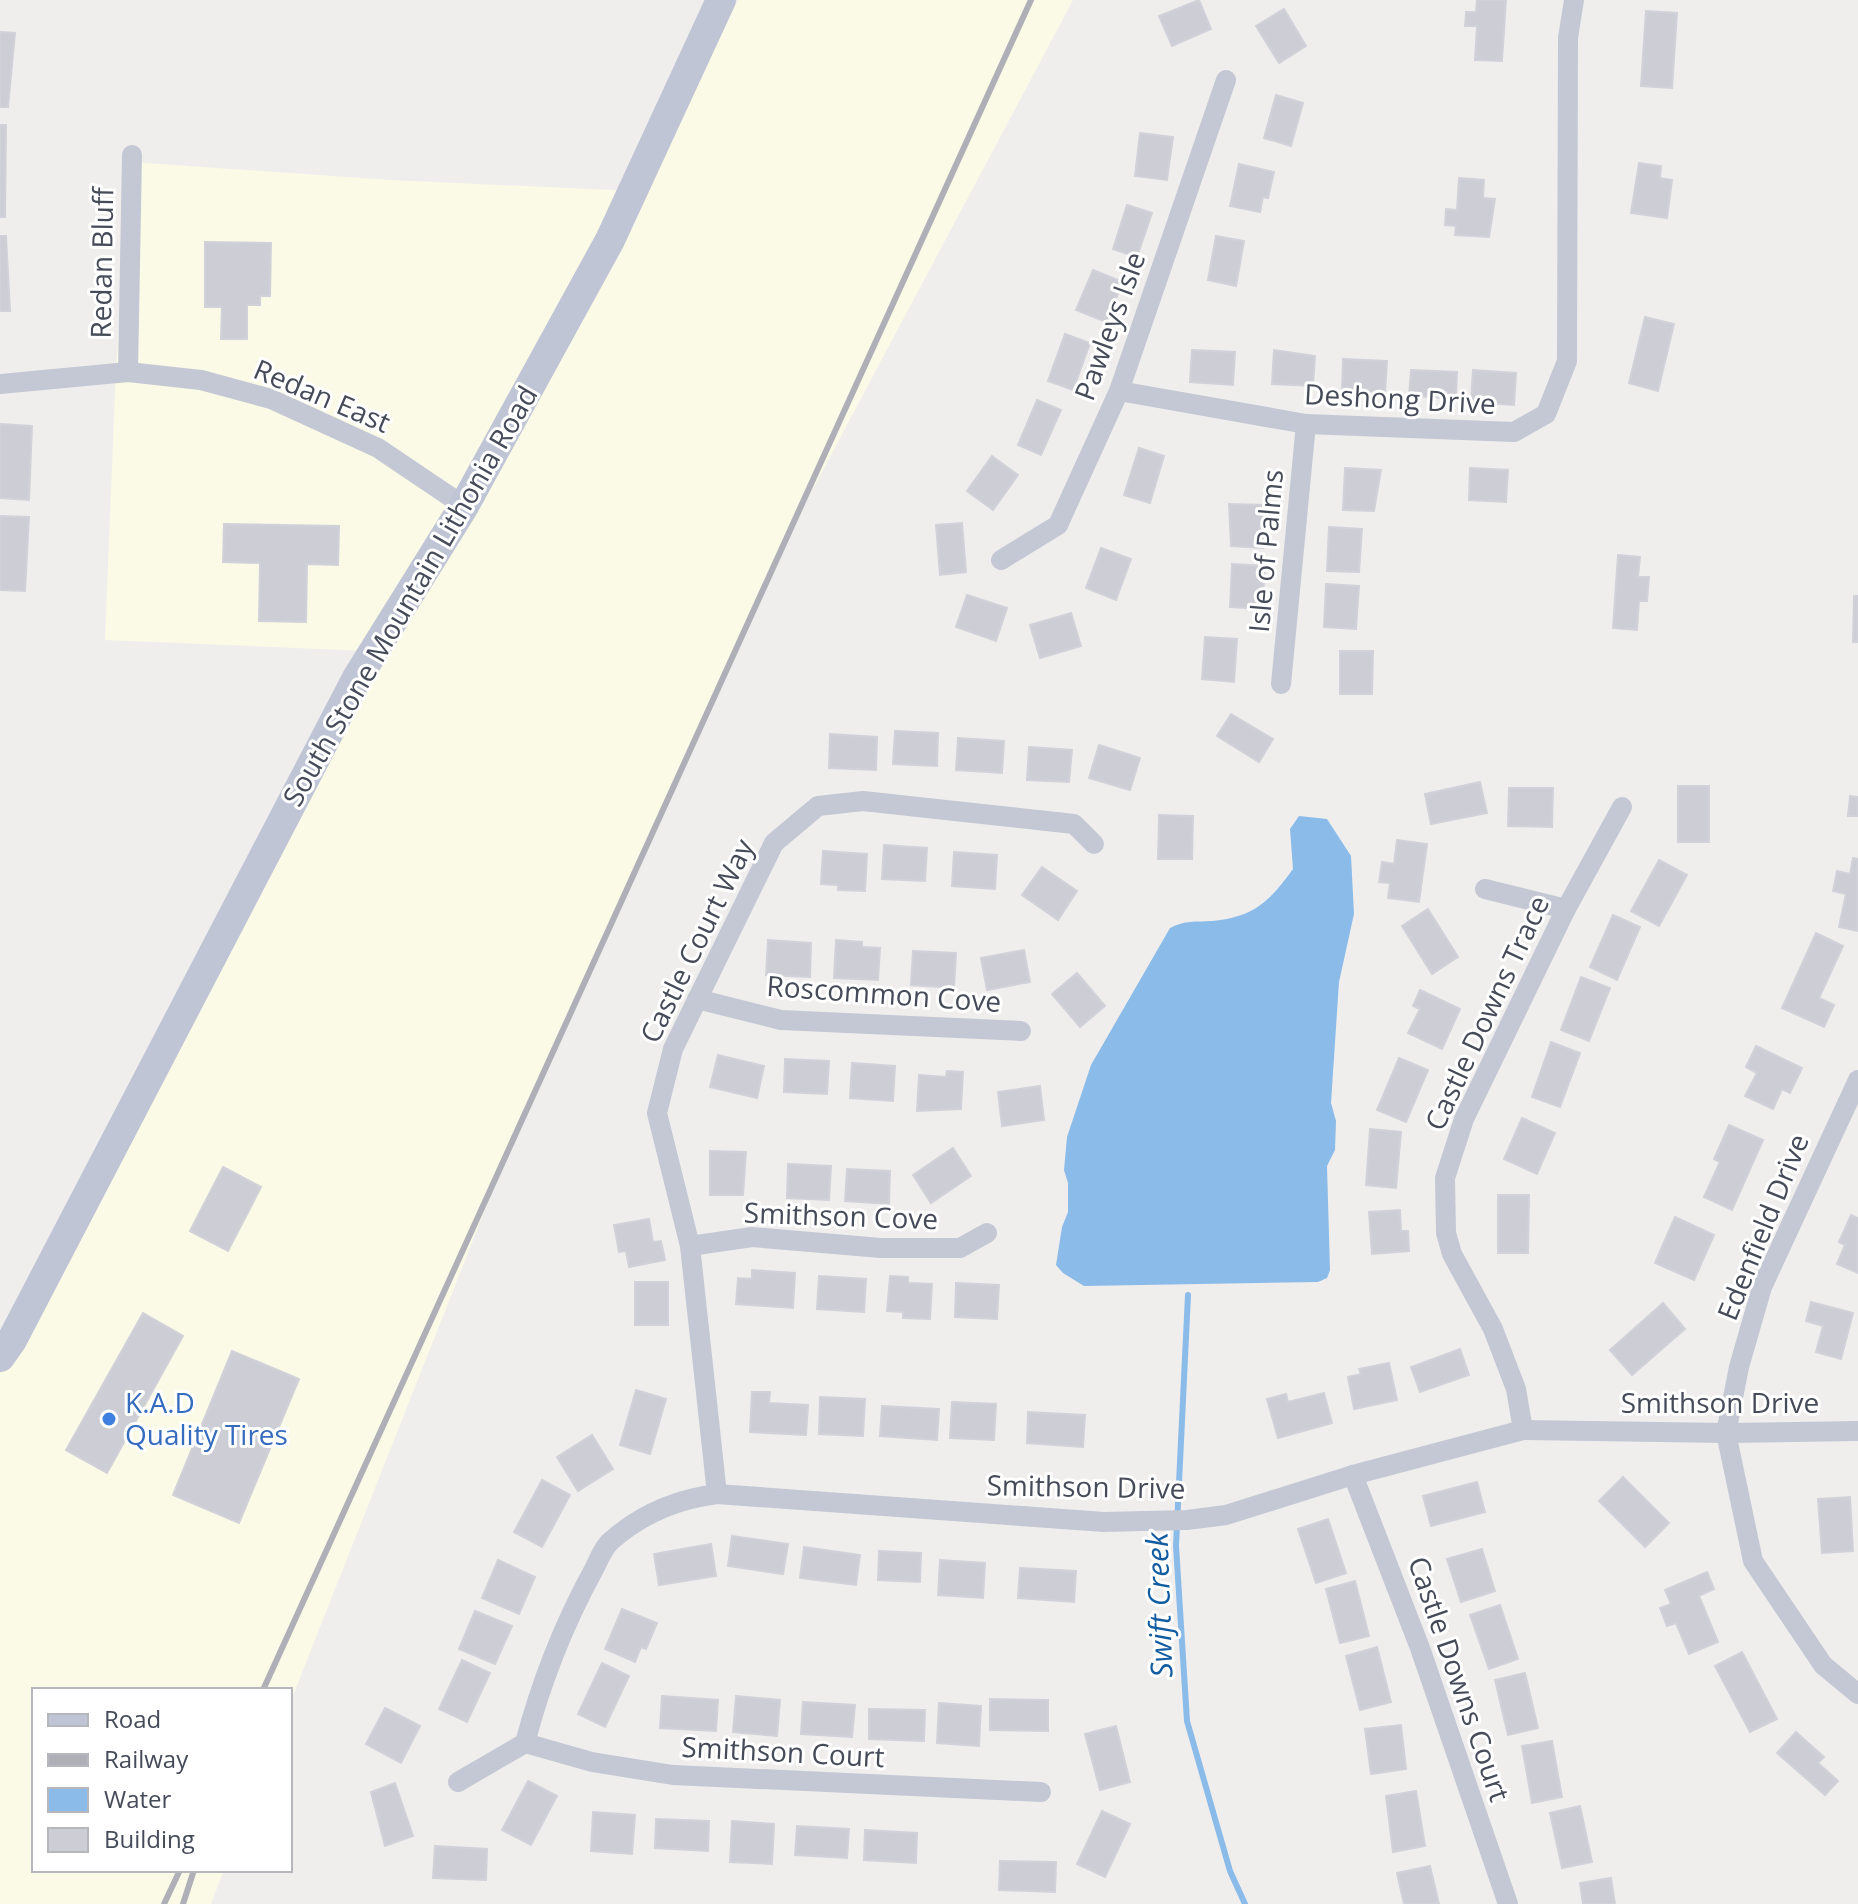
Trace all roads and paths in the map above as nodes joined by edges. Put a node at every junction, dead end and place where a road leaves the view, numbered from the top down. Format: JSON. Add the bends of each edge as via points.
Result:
{"nodes":[{"id":1,"x":721,"y":0,"type":"edge"},
{"id":2,"x":1574,"y":0,"type":"edge"},
{"id":3,"x":1226,"y":80,"type":"dead end"},
{"id":4,"x":132,"y":155,"type":"dead end"},
{"id":5,"x":128,"y":372,"type":"junction"},
{"id":6,"x":0,"y":384,"type":"edge"},
{"id":7,"x":1119,"y":391,"type":"junction"},
{"id":8,"x":1306,"y":424,"type":"junction"},
{"id":9,"x":464,"y":506,"type":"junction"},
{"id":10,"x":1001,"y":560,"type":"dead end"},
{"id":11,"x":1281,"y":684,"type":"dead end"},
{"id":12,"x":1622,"y":807,"type":"dead end"},
{"id":13,"x":1094,"y":844,"type":"dead end"},
{"id":14,"x":1485,"y":889,"type":"dead end"},
{"id":15,"x":1566,"y":909,"type":"junction"},
{"id":16,"x":697,"y":999,"type":"junction"},
{"id":17,"x":1021,"y":1031,"type":"dead end"},
{"id":18,"x":1858,"y":1080,"type":"edge"},
{"id":19,"x":987,"y":1233,"type":"dead end"},
{"id":20,"x":690,"y":1246,"type":"junction"},
{"id":21,"x":0,"y":1357,"type":"edge"},
{"id":22,"x":1523,"y":1430,"type":"junction"},
{"id":23,"x":1858,"y":1431,"type":"edge"},
{"id":24,"x":1726,"y":1433,"type":"junction"},
{"id":25,"x":1353,"y":1475,"type":"junction"},
{"id":26,"x":717,"y":1494,"type":"junction"},
{"id":27,"x":1858,"y":1694,"type":"edge"},
{"id":28,"x":525,"y":1743,"type":"junction"},
{"id":29,"x":458,"y":1782,"type":"dead end"},
{"id":30,"x":1041,"y":1792,"type":"dead end"},
{"id":31,"x":1508,"y":1904,"type":"edge"}],
"edges":[{"from":1,"to":9,"type":"main road","name":"South Stone Mountain Lithonia Road","via":[[610,240]]},
{"from":2,"to":8,"type":"street","name":"Deshong Drive","via":[[1568,38],[1567,361],[1546,414],[1514,432]]},
{"from":3,"to":7,"type":"street","name":"Pawleys Isle"},
{"from":4,"to":5,"type":"street","name":"Redan Bluff"},
{"from":5,"to":6,"type":"street","name":"Redan East"},
{"from":5,"to":9,"type":"street","name":"Redan East","via":[[201,380],[271,399],[378,448]]},
{"from":7,"to":8,"type":"street","name":"Deshong Drive"},
{"from":7,"to":10,"type":"street","name":"Pawleys Isle","via":[[1058,525]]},
{"from":8,"to":11,"type":"street","name":"Isle of Palms"},
{"from":9,"to":21,"type":"main road","name":"South Stone Mountain Lithonia Road","via":[[357,678]]},
{"from":12,"to":15,"type":"street","name":"Castle Downs Trace"},
{"from":13,"to":16,"type":"street","name":"Castle Court Way","via":[[1074,824],[1018,815],[863,801],[818,806],[774,843]]},
{"from":14,"to":15,"type":"street"},
{"from":15,"to":22,"type":"street","name":"Castle Downs Trace","via":[[1464,1119],[1445,1178],[1446,1233],[1452,1254],[1493,1329],[1516,1389]]},
{"from":16,"to":17,"type":"street","name":"Roscommon Cove","via":[[781,1020]]},
{"from":16,"to":20,"type":"street","name":"Castle Court Way","via":[[673,1049],[657,1113]]},
{"from":18,"to":24,"type":"street","name":"Edenfield Drive","via":[[1762,1287]]},
{"from":19,"to":20,"type":"street","name":"Smithson Cove","via":[[960,1248],[881,1248],[752,1237]]},
{"from":20,"to":26,"type":"street","name":"Castle Court Way"},
{"from":22,"to":24,"type":"street","name":"Smithson Drive"},
{"from":22,"to":25,"type":"street","name":"Smithson Drive"},
{"from":23,"to":24,"type":"street","name":"Smithson Drive"},
{"from":24,"to":27,"type":"street","name":"Edenfield Drive","via":[[1753,1561],[1823,1665]]},
{"from":25,"to":26,"type":"street","name":"Smithson Drive","via":[[1226,1515],[1187,1520],[1104,1522]]},
{"from":25,"to":31,"type":"street","name":"Castle Downs Court","via":[[1420,1648]]},
{"from":26,"to":28,"type":"street","name":"Smithson Drive","via":[[653,1511],[609,1542],[569,1615],[538,1692]]},
{"from":28,"to":29,"type":"street"},
{"from":28,"to":30,"type":"street","name":"Smithson Court","via":[[592,1762],[673,1775]]}]}
